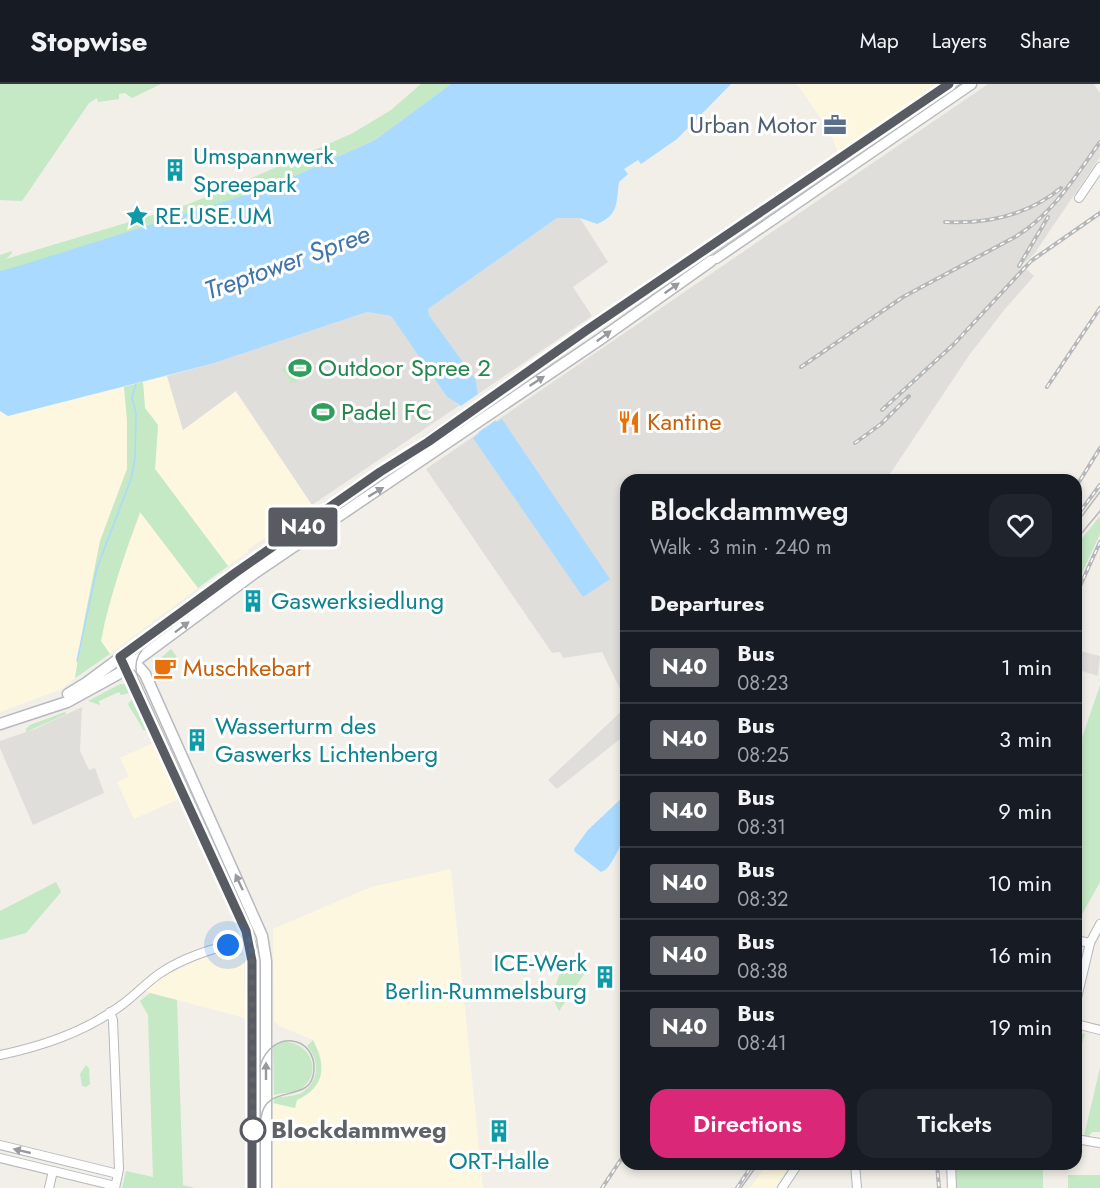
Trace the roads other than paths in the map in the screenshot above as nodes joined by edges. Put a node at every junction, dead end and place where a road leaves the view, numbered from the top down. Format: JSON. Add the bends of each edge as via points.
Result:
{"nodes":[{"id":1,"x":949,"y":84,"type":"edge"},
{"id":2,"x":971,"y":84,"type":"edge"},
{"id":3,"x":1100,"y":167,"type":"edge"},
{"id":4,"x":1079,"y":198,"type":"dead end"},
{"id":5,"x":710,"y":255,"type":"junction"},
{"id":6,"x":458,"y":427,"type":"junction"},
{"id":7,"x":122,"y":655,"type":"junction"},
{"id":8,"x":131,"y":666,"type":"junction"},
{"id":9,"x":74,"y":694,"type":"junction"},
{"id":10,"x":0,"y":718,"type":"edge"},
{"id":11,"x":0,"y":724,"type":"edge"},
{"id":12,"x":1100,"y":924,"type":"edge"},
{"id":13,"x":262,"y":936,"type":"junction"},
{"id":14,"x":249,"y":940,"type":"junction"},
{"id":15,"x":1082,"y":941,"type":"edge"},
{"id":16,"x":1090,"y":943,"type":"junction"},
{"id":17,"x":1082,"y":977,"type":"edge"},
{"id":18,"x":110,"y":1012,"type":"junction"},
{"id":19,"x":1082,"y":1026,"type":"edge"},
{"id":20,"x":1100,"y":1030,"type":"edge"},
{"id":21,"x":0,"y":1055,"type":"edge"},
{"id":22,"x":1082,"y":1140,"type":"edge"},
{"id":23,"x":1100,"y":1143,"type":"edge"},
{"id":24,"x":0,"y":1145,"type":"edge"},
{"id":25,"x":0,"y":1158,"type":"edge"},
{"id":26,"x":794,"y":1170,"type":"edge"},
{"id":27,"x":856,"y":1170,"type":"edge"},
{"id":28,"x":951,"y":1170,"type":"edge"},
{"id":29,"x":53,"y":1171,"type":"junction"},
{"id":30,"x":118,"y":1174,"type":"junction"},
{"id":31,"x":115,"y":1187,"type":"edge"},
{"id":32,"x":49,"y":1188,"type":"edge"},
{"id":33,"x":252,"y":1188,"type":"edge"},
{"id":34,"x":266,"y":1188,"type":"edge"},
{"id":35,"x":782,"y":1188,"type":"edge"},
{"id":36,"x":857,"y":1188,"type":"edge"},
{"id":37,"x":952,"y":1188,"type":"edge"}],
"edges":[{"from":1,"to":5,"type":"main road"},
{"from":2,"to":5,"type":"main road"},
{"from":3,"to":4,"type":"street"},
{"from":5,"to":6,"type":"main road","via":[[587,330]]},
{"from":6,"to":7,"type":"main road","via":[[380,472]]},
{"from":8,"to":6,"type":"main road","one_way":true,"via":[[256,572],[398,478]]},
{"from":7,"to":8,"type":"main road"},
{"from":7,"to":9,"type":"main road"},
{"from":8,"to":9,"type":"main road"},
{"from":13,"to":8,"type":"main road","one_way":true,"via":[[145,674]]},
{"from":8,"to":14,"type":"main road"},
{"from":9,"to":10,"type":"main road"},
{"from":9,"to":11,"type":"main road","via":[[38,713]]},
{"from":12,"to":16,"type":"street"},
{"from":13,"to":14,"type":"main road"},
{"from":34,"to":13,"type":"main road","one_way":true,"via":[[266,961]]},
{"from":14,"to":18,"type":"street","via":[[165,970]]},
{"from":14,"to":33,"type":"main road"},
{"from":15,"to":16,"type":"street"},
{"from":16,"to":17,"type":"street"},
{"from":18,"to":21,"type":"street","via":[[54,1041]]},
{"from":18,"to":30,"type":"street"},
{"from":19,"to":20,"type":"street"},
{"from":22,"to":23,"type":"street"},
{"from":30,"to":24,"type":"street","one_way":true},
{"from":25,"to":29,"type":"street"},
{"from":26,"to":35,"type":"street"},
{"from":27,"to":36,"type":"street"},
{"from":28,"to":37,"type":"street"},
{"from":29,"to":31,"type":"street"},
{"from":29,"to":32,"type":"street"},
{"from":30,"to":31,"type":"street"}]}
